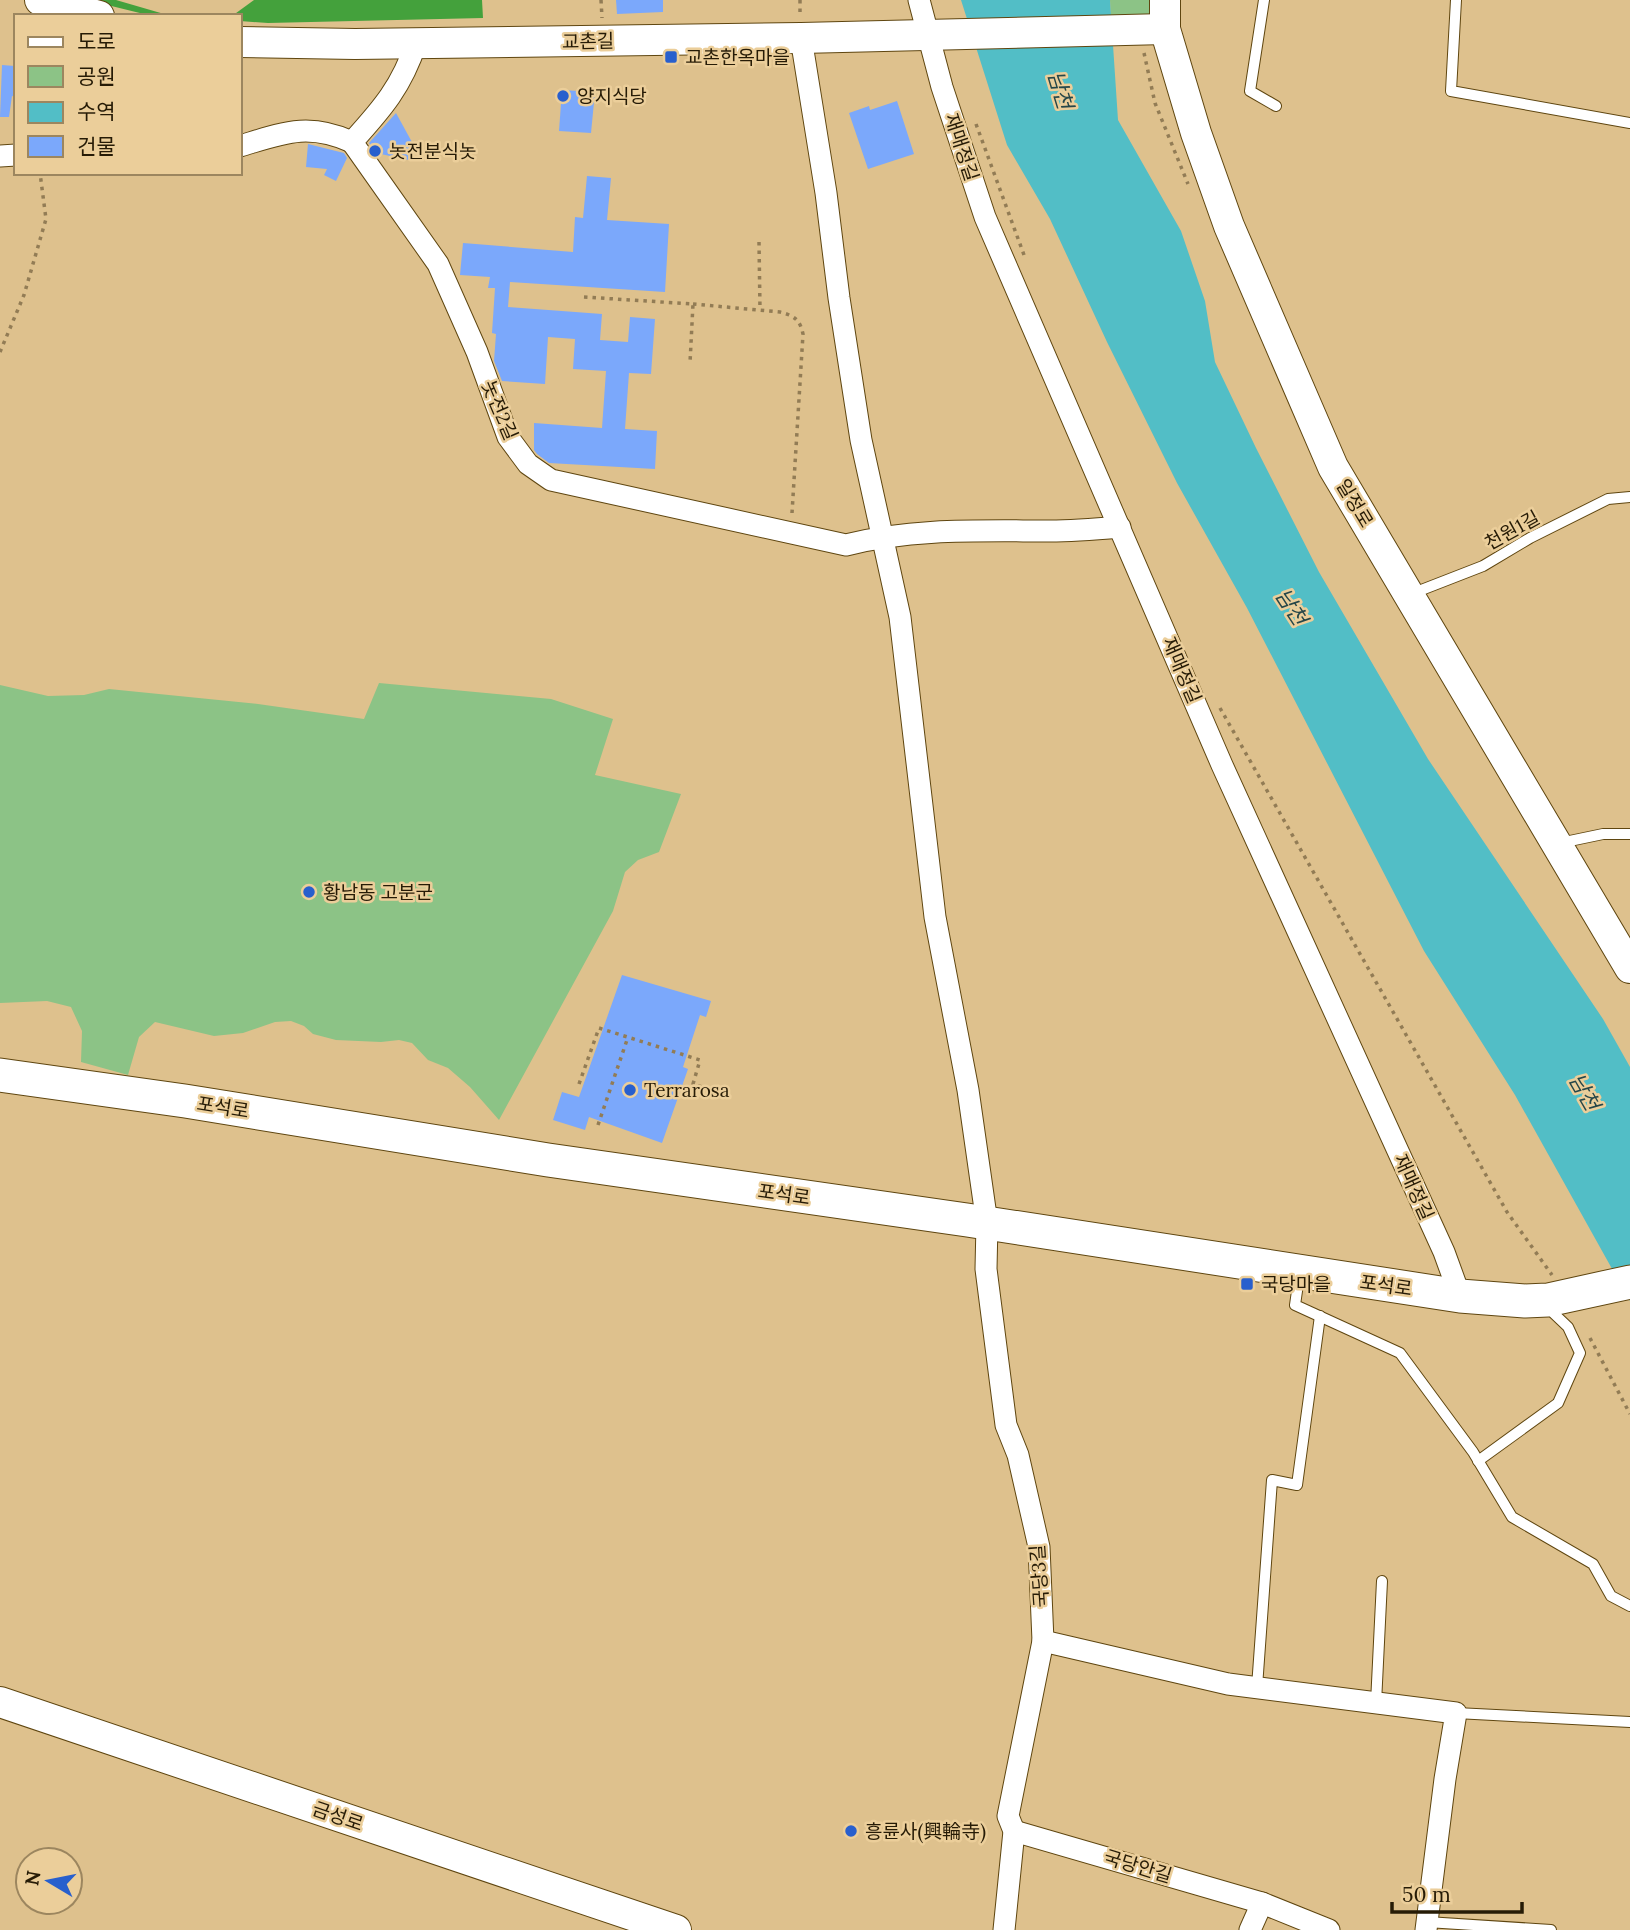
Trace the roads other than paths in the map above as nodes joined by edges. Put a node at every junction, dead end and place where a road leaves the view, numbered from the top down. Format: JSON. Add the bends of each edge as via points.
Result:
{"nodes":[{"id":1,"x":919,"y":0,"type":"edge"},
{"id":2,"x":1165,"y":0,"type":"edge"},
{"id":3,"x":1264,"y":0,"type":"edge"},
{"id":4,"x":1456,"y":0,"type":"edge"},
{"id":5,"x":44,"y":6,"type":"edge"},
{"id":6,"x":88,"y":14,"type":"edge"},
{"id":7,"x":1166,"y":29,"type":"junction"},
{"id":8,"x":932,"y":34,"type":"junction"},
{"id":9,"x":801,"y":38,"type":"junction"},
{"id":10,"x":242,"y":42,"type":"edge"},
{"id":11,"x":416,"y":43,"type":"junction"},
{"id":12,"x":1276,"y":106,"type":"dead end"},
{"id":13,"x":1630,"y":122,"type":"edge"},
{"id":14,"x":352,"y":142,"type":"junction"},
{"id":15,"x":242,"y":145,"type":"edge"},
{"id":16,"x":1630,"y":497,"type":"edge"},
{"id":17,"x":1120,"y":527,"type":"junction"},
{"id":18,"x":881,"y":536,"type":"junction"},
{"id":19,"x":1410,"y":594,"type":"junction"},
{"id":20,"x":1630,"y":834,"type":"edge"},
{"id":21,"x":1558,"y":844,"type":"junction"},
{"id":22,"x":1630,"y":968,"type":"edge"},
{"id":23,"x":0,"y":1075,"type":"edge"},
{"id":24,"x":987,"y":1223,"type":"junction"},
{"id":25,"x":1299,"y":1272,"type":"junction"},
{"id":26,"x":1630,"y":1282,"type":"edge"},
{"id":27,"x":1460,"y":1296,"type":"junction"},
{"id":28,"x":1554,"y":1298,"type":"junction"},
{"id":29,"x":1320,"y":1316,"type":"junction"},
{"id":30,"x":1478,"y":1461,"type":"junction"},
{"id":31,"x":1382,"y":1581,"type":"dead end"},
{"id":32,"x":1630,"y":1606,"type":"edge"},
{"id":33,"x":1043,"y":1641,"type":"junction"},
{"id":34,"x":1257,"y":1688,"type":"junction"},
{"id":35,"x":0,"y":1702,"type":"edge"},
{"id":36,"x":1376,"y":1703,"type":"junction"},
{"id":37,"x":1456,"y":1713,"type":"junction"},
{"id":38,"x":0,"y":1721,"type":"edge"},
{"id":39,"x":1630,"y":1723,"type":"edge"},
{"id":40,"x":1014,"y":1831,"type":"junction"},
{"id":41,"x":1262,"y":1903,"type":"junction"},
{"id":42,"x":1427,"y":1926,"type":"edge"},
{"id":43,"x":612,"y":1930,"type":"edge"},
{"id":44,"x":676,"y":1930,"type":"edge"},
{"id":45,"x":1004,"y":1930,"type":"edge"},
{"id":46,"x":1250,"y":1930,"type":"edge"},
{"id":47,"x":1329,"y":1930,"type":"edge"},
{"id":48,"x":1551,"y":1930,"type":"edge"}],
"edges":[{"from":1,"to":8,"type":"street","name":"재매정길"},
{"from":2,"to":7,"type":"street","name":"일정로"},
{"from":3,"to":12,"type":"lane","via":[[1250,91]]},
{"from":4,"to":13,"type":"lane","via":[[1451,91]]},
{"from":5,"to":6,"type":"street"},
{"from":7,"to":8,"type":"street","name":"교촌길"},
{"from":7,"to":19,"type":"street","name":"일정로","via":[[1196,133],[1230,226],[1333,467]]},
{"from":8,"to":9,"type":"street","name":"교촌길"},
{"from":8,"to":17,"type":"street","name":"재매정길","via":[[942,87],[985,217]]},
{"from":9,"to":11,"type":"street","name":"교촌길"},
{"from":9,"to":18,"type":"street","name":"국당3길","via":[[857,414]]},
{"from":10,"to":11,"type":"street","name":"교촌길"},
{"from":11,"to":14,"type":"street","via":[[407,71],[382,109]]},
{"from":14,"to":15,"type":"street","via":[[331,133],[304,130]]},
{"from":14,"to":18,"type":"street","name":"놋전2길","via":[[438,264],[508,437],[528,464],[551,480],[846,545]]},
{"from":16,"to":19,"type":"lane","name":"천원1길","via":[[1608,499],[1483,566]]},
{"from":17,"to":18,"type":"street","name":"놋전2길"},
{"from":17,"to":27,"type":"street","name":"재매정길"},
{"from":18,"to":24,"type":"street","name":"국당3길","via":[[900,617],[935,917],[968,1090]]},
{"from":19,"to":21,"type":"street","name":"일정로"},
{"from":20,"to":21,"type":"lane","via":[[1603,834]]},
{"from":21,"to":22,"type":"street","name":"일정로"},
{"from":23,"to":24,"type":"main road","name":"포석로"},
{"from":24,"to":25,"type":"main road","name":"포석로"},
{"from":24,"to":33,"type":"street","name":"국당3길","via":[[986,1269],[1006,1425],[1018,1455],[1039,1547]]},
{"from":25,"to":27,"type":"main road","name":"포석로"},
{"from":25,"to":29,"type":"lane","via":[[1295,1305]]},
{"from":26,"to":28,"type":"main road","name":"포석로"},
{"from":27,"to":28,"type":"main road","name":"포석로","via":[[1525,1301]]},
{"from":28,"to":30,"type":"lane","via":[[1580,1353],[1558,1403]]},
{"from":29,"to":30,"type":"lane","via":[[1400,1353]]},
{"from":29,"to":34,"type":"lane","via":[[1297,1485],[1272,1480]]},
{"from":30,"to":32,"type":"lane","via":[[1512,1517],[1593,1564],[1611,1596]]},
{"from":31,"to":36,"type":"lane"},
{"from":33,"to":34,"type":"street"},
{"from":33,"to":40,"type":"street","name":"국당3길","via":[[1008,1816]]},
{"from":34,"to":36,"type":"street"},
{"from":35,"to":44,"type":"street","name":"금성로"},
{"from":36,"to":37,"type":"street"},
{"from":37,"to":39,"type":"lane"},
{"from":37,"to":42,"type":"street"},
{"from":38,"to":43,"type":"street","name":"금성로"},
{"from":40,"to":41,"type":"street","name":"국당안길"},
{"from":40,"to":45,"type":"street","name":"국당3길"},
{"from":41,"to":46,"type":"street"},
{"from":41,"to":47,"type":"street","name":"국당안길"},
{"from":42,"to":48,"type":"lane"}]}
